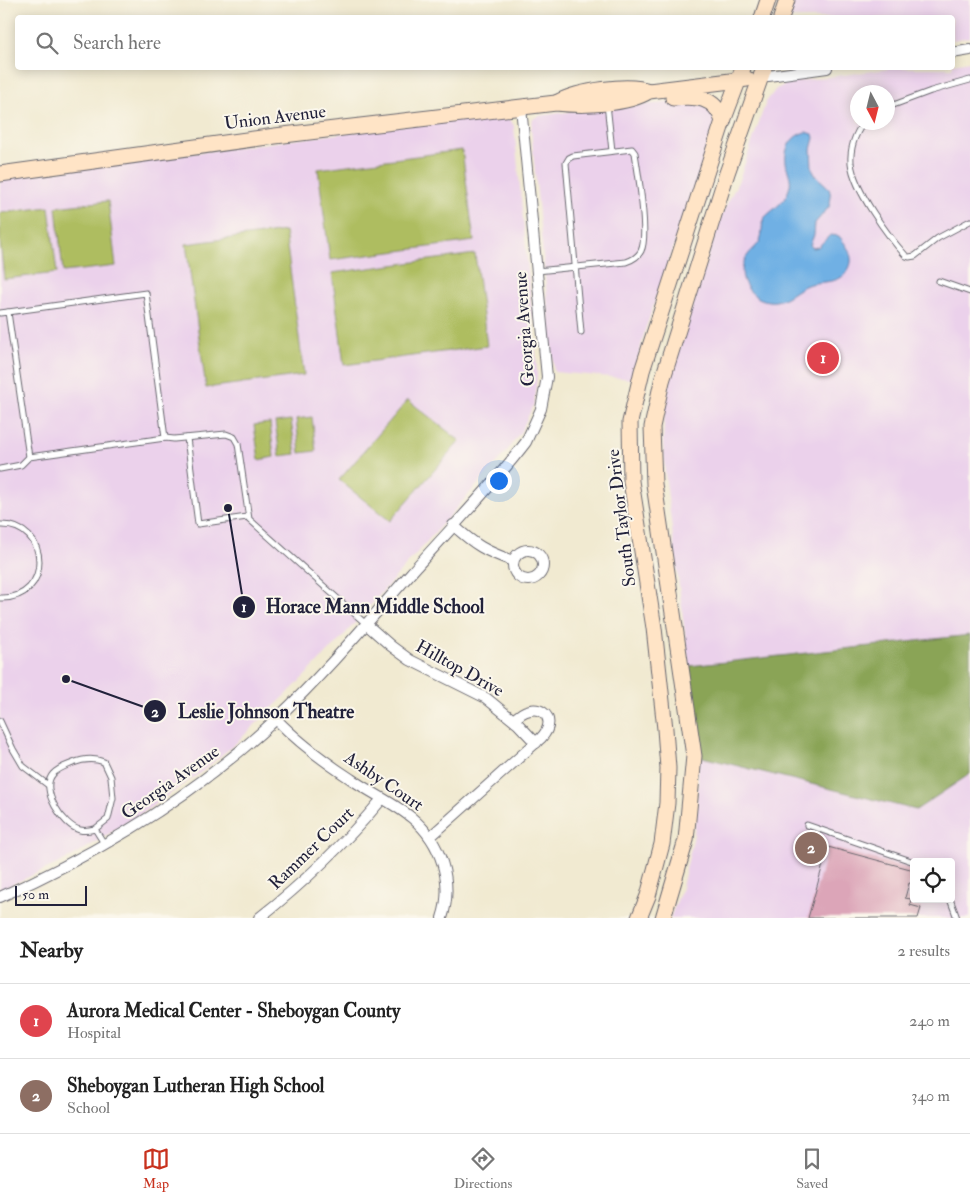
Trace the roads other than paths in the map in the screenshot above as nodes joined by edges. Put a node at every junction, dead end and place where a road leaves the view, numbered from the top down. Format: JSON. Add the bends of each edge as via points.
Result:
{"nodes":[{"id":1,"x":768,"y":0,"type":"edge"},
{"id":2,"x":787,"y":0,"type":"edge"},
{"id":3,"x":763,"y":15,"type":"edge"},
{"id":4,"x":782,"y":15,"type":"edge"},
{"id":5,"x":970,"y":50,"type":"edge"},
{"id":6,"x":955,"y":53,"type":"edge"},
{"id":7,"x":795,"y":70,"type":"edge"},
{"id":8,"x":763,"y":72,"type":"edge"},
{"id":9,"x":741,"y":74,"type":"edge"},
{"id":10,"x":970,"y":80,"type":"edge"},
{"id":11,"x":650,"y":91,"type":"junction"},
{"id":12,"x":627,"y":99,"type":"junction"},
{"id":13,"x":607,"y":102,"type":"junction"},
{"id":14,"x":556,"y":103,"type":"junction"},
{"id":15,"x":895,"y":104,"type":"edge"},
{"id":16,"x":521,"y":107,"type":"junction"},
{"id":17,"x":723,"y":121,"type":"junction"},
{"id":18,"x":859,"y":130,"type":"edge"},
{"id":19,"x":612,"y":151,"type":"junction"},
{"id":20,"x":0,"y":174,"type":"edge"},
{"id":21,"x":970,"y":221,"type":"edge"},
{"id":22,"x":575,"y":267,"type":"junction"},
{"id":23,"x":536,"y":271,"type":"junction"},
{"id":24,"x":939,"y":281,"type":"dead end"},
{"id":25,"x":970,"y":292,"type":"edge"},
{"id":26,"x":8,"y":312,"type":"junction"},
{"id":27,"x":0,"y":313,"type":"edge"},
{"id":28,"x":581,"y":332,"type":"dead end"},
{"id":29,"x":165,"y":438,"type":"junction"},
{"id":30,"x":187,"y":438,"type":"junction"},
{"id":31,"x":29,"y":457,"type":"junction"},
{"id":32,"x":0,"y":469,"type":"edge"},
{"id":33,"x":247,"y":517,"type":"junction"},
{"id":34,"x":0,"y":525,"type":"edge"},
{"id":35,"x":453,"y":526,"type":"junction"},
{"id":36,"x":513,"y":561,"type":"dead end"},
{"id":37,"x":0,"y":598,"type":"edge"},
{"id":38,"x":366,"y":624,"type":"junction"},
{"id":39,"x":276,"y":719,"type":"junction"},
{"id":40,"x":514,"y":720,"type":"junction"},
{"id":41,"x":0,"y":721,"type":"edge"},
{"id":42,"x":536,"y":743,"type":"junction"},
{"id":43,"x":48,"y":786,"type":"junction"},
{"id":44,"x":382,"y":799,"type":"junction"},
{"id":45,"x":807,"y":825,"type":"dead end"},
{"id":46,"x":95,"y":829,"type":"junction"},
{"id":47,"x":430,"y":837,"type":"junction"},
{"id":48,"x":105,"y":845,"type":"junction"},
{"id":49,"x":910,"y":861,"type":"edge"},
{"id":50,"x":0,"y":897,"type":"edge"},
{"id":51,"x":951,"y":903,"type":"edge"},
{"id":52,"x":260,"y":918,"type":"edge"},
{"id":53,"x":442,"y":918,"type":"edge"},
{"id":54,"x":639,"y":918,"type":"edge"},
{"id":55,"x":663,"y":918,"type":"edge"},
{"id":56,"x":957,"y":918,"type":"edge"}],
"edges":[{"from":1,"to":3,"type":"main road"},
{"from":2,"to":4,"type":"main road"},
{"from":5,"to":6,"type":"street"},
{"from":7,"to":8,"type":"street","name":"Union Avenue"},
{"from":8,"to":9,"type":"main road","name":"Union Avenue"},
{"from":8,"to":55,"type":"main road","name":"South Taylor Drive","via":[[712,220],[662,382],[652,427],[654,484],[694,756],[686,840]]},
{"from":9,"to":11,"type":"main road","name":"Union Avenue"},
{"from":9,"to":17,"type":"main road","name":"South Taylor Drive"},
{"from":10,"to":15,"type":"lane"},
{"from":11,"to":12,"type":"main road","name":"Union Avenue"},
{"from":11,"to":14,"type":"main road","name":"Union Avenue","via":[[623,88],[575,95]]},
{"from":12,"to":13,"type":"main road","name":"Union Avenue"},
{"from":12,"to":17,"type":"main road","via":[[701,98],[714,106]]},
{"from":13,"to":14,"type":"main road","name":"Union Avenue","via":[[586,105]]},
{"from":13,"to":19,"type":"lane"},
{"from":14,"to":16,"type":"main road","name":"Union Avenue"},
{"from":16,"to":20,"type":"main road","name":"Union Avenue","via":[[275,136]]},
{"from":16,"to":23,"type":"street","name":"Georgia Avenue"},
{"from":17,"to":54,"type":"main road","name":"South Taylor Drive","via":[[642,371],[630,422],[631,481],[654,628],[668,768],[662,844]]},
{"from":18,"to":21,"type":"lane","via":[[851,160],[854,173],[871,208],[906,256],[915,256],[938,238]]},
{"from":19,"to":22,"type":"lane","via":[[573,156],[566,163]]},
{"from":19,"to":22,"type":"lane","via":[[632,149],[635,153],[645,241],[641,252],[626,262]]},
{"from":22,"to":23,"type":"lane"},
{"from":22,"to":28,"type":"lane"},
{"from":23,"to":35,"type":"street","name":"Georgia Avenue","via":[[547,377],[541,409],[534,428],[516,455]]},
{"from":24,"to":25,"type":"lane"},
{"from":26,"to":27,"type":"lane"},
{"from":26,"to":29,"type":"lane","via":[[146,294]]},
{"from":26,"to":31,"type":"lane"},
{"from":29,"to":30,"type":"lane"},
{"from":29,"to":31,"type":"lane"},
{"from":30,"to":33,"type":"lane","via":[[226,434],[234,437],[238,444]]},
{"from":30,"to":33,"type":"lane","via":[[198,524]]},
{"from":31,"to":32,"type":"lane","via":[[21,465]]},
{"from":33,"to":38,"type":"lane"},
{"from":34,"to":37,"type":"lane","via":[[18,528],[28,535],[35,544],[40,567],[29,588],[19,595]]},
{"from":35,"to":36,"type":"street","via":[[487,551]]},
{"from":35,"to":38,"type":"street","name":"Georgia Avenue"},
{"from":38,"to":39,"type":"street","name":"Georgia Avenue"},
{"from":38,"to":40,"type":"street","name":"Hilltop Drive","via":[[410,660],[486,698]]},
{"from":39,"to":44,"type":"street","name":"Ashby Court","via":[[321,758]]},
{"from":39,"to":48,"type":"street","name":"Georgia Avenue","via":[[192,790]]},
{"from":40,"to":42,"type":"street","name":"Hilltop Drive"},
{"from":40,"to":42,"type":"street","via":[[527,709],[536,709],[544,714],[549,720],[549,727]]},
{"from":41,"to":43,"type":"lane","via":[[23,766]]},
{"from":42,"to":47,"type":"street"},
{"from":43,"to":46,"type":"lane","via":[[62,818],[80,830]]},
{"from":43,"to":46,"type":"lane","via":[[52,775],[62,767],[80,760],[104,762],[111,777],[113,798],[108,819]]},
{"from":44,"to":47,"type":"street","name":"Ashby Court","via":[[411,817]]},
{"from":44,"to":52,"type":"street","name":"Rammer Court","via":[[315,871]]},
{"from":45,"to":49,"type":"lane"},
{"from":46,"to":48,"type":"lane"},
{"from":47,"to":53,"type":"street","name":"Ashby Court","via":[[442,859],[445,873],[446,901]]},
{"from":48,"to":50,"type":"street","name":"Georgia Avenue"},
{"from":51,"to":56,"type":"lane"}]}
